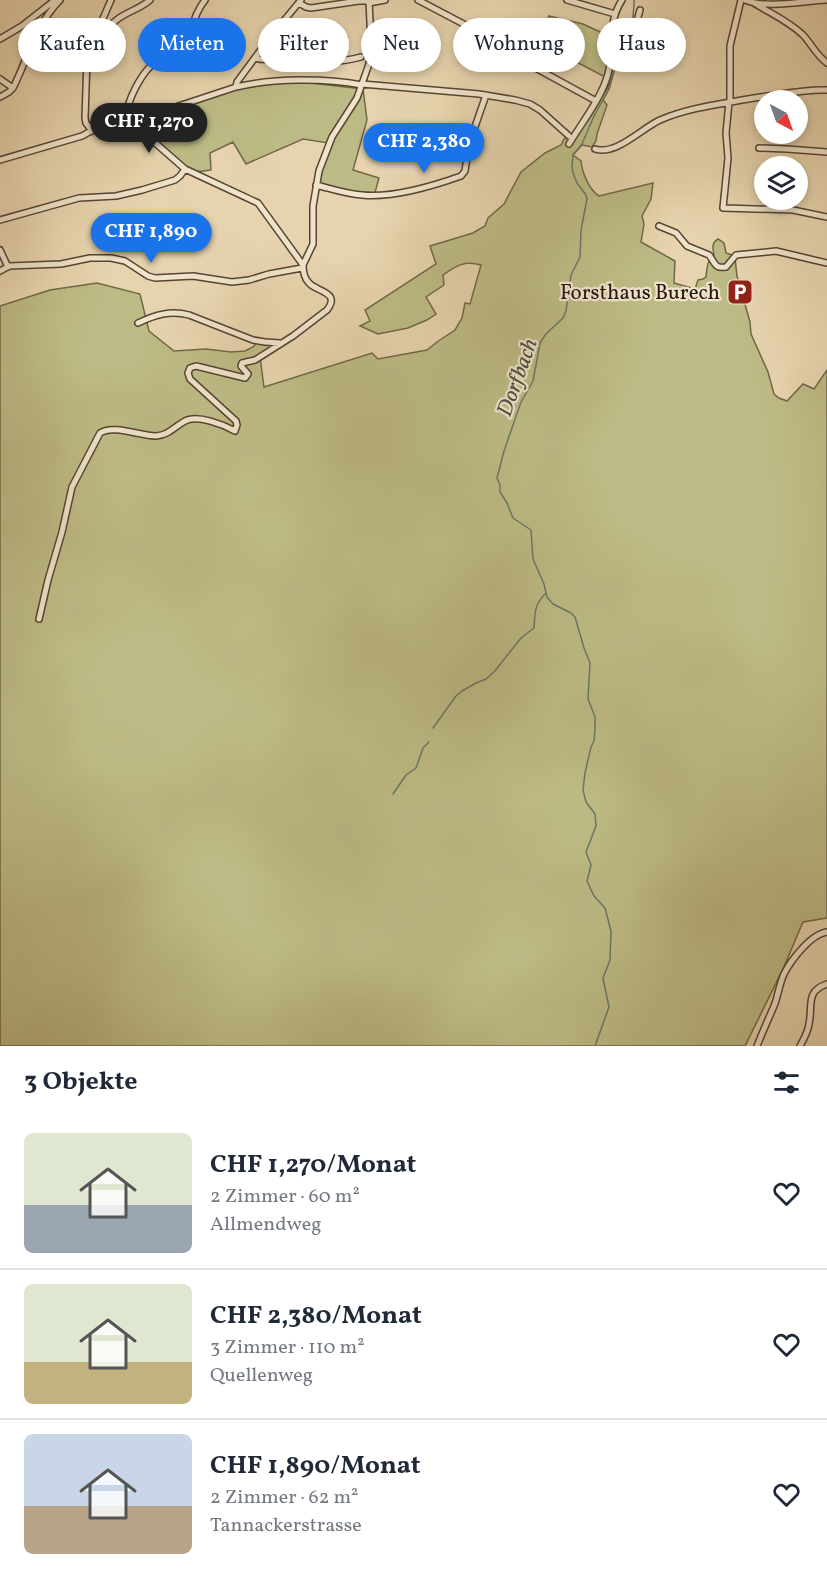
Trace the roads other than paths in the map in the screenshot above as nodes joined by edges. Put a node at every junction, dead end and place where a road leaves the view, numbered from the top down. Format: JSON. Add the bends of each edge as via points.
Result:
{"nodes":[{"id":1,"x":55,"y":0,"type":"edge"},
{"id":2,"x":60,"y":0,"type":"edge"},
{"id":3,"x":111,"y":0,"type":"edge"},
{"id":4,"x":150,"y":0,"type":"edge"},
{"id":5,"x":205,"y":0,"type":"edge"},
{"id":6,"x":385,"y":0,"type":"edge"},
{"id":7,"x":418,"y":0,"type":"edge"},
{"id":8,"x":567,"y":0,"type":"edge"},
{"id":9,"x":622,"y":0,"type":"edge"},
{"id":10,"x":743,"y":0,"type":"edge"},
{"id":11,"x":827,"y":0,"type":"edge"},
{"id":12,"x":300,"y":1,"type":"edge"},
{"id":13,"x":369,"y":1,"type":"edge"},
{"id":14,"x":758,"y":2,"type":"edge"},
{"id":15,"x":640,"y":10,"type":"dead end"},
{"id":16,"x":615,"y":14,"type":"junction"},
{"id":17,"x":103,"y":18,"type":"edge"},
{"id":18,"x":118,"y":18,"type":"edge"},
{"id":19,"x":614,"y":18,"type":"edge"},
{"id":20,"x":636,"y":18,"type":"edge"},
{"id":21,"x":0,"y":39,"type":"edge"},
{"id":22,"x":361,"y":57,"type":"dead end"},
{"id":23,"x":255,"y":58,"type":"junction"},
{"id":24,"x":827,"y":63,"type":"edge"},
{"id":25,"x":87,"y":72,"type":"edge"},
{"id":26,"x":609,"y":72,"type":"edge"},
{"id":27,"x":0,"y":79,"type":"edge"},
{"id":28,"x":362,"y":84,"type":"junction"},
{"id":29,"x":236,"y":87,"type":"junction"},
{"id":30,"x":13,"y":88,"type":"junction"},
{"id":31,"x":827,"y":90,"type":"edge"},
{"id":32,"x":486,"y":95,"type":"junction"},
{"id":33,"x":0,"y":97,"type":"edge"},
{"id":34,"x":596,"y":101,"type":"junction"},
{"id":35,"x":730,"y":102,"type":"junction"},
{"id":36,"x":137,"y":119,"type":"junction"},
{"id":37,"x":127,"y":121,"type":"junction"},
{"id":38,"x":92,"y":131,"type":"junction"},
{"id":39,"x":569,"y":136,"type":"dead end"},
{"id":40,"x":569,"y":144,"type":"dead end"},
{"id":41,"x":759,"y":148,"type":"dead end"},
{"id":42,"x":596,"y":149,"type":"dead end"},
{"id":43,"x":827,"y":152,"type":"edge"},
{"id":44,"x":0,"y":160,"type":"edge"},
{"id":45,"x":185,"y":169,"type":"junction"},
{"id":46,"x":316,"y":185,"type":"junction"},
{"id":47,"x":827,"y":217,"type":"edge"},
{"id":48,"x":0,"y":218,"type":"edge"},
{"id":49,"x":659,"y":226,"type":"dead end"},
{"id":50,"x":0,"y":250,"type":"edge"},
{"id":51,"x":827,"y":263,"type":"edge"},
{"id":52,"x":303,"y":266,"type":"junction"},
{"id":53,"x":8,"y":267,"type":"junction"},
{"id":54,"x":0,"y":271,"type":"edge"},
{"id":55,"x":138,"y":323,"type":"dead end"},
{"id":56,"x":281,"y":343,"type":"junction"},
{"id":57,"x":39,"y":619,"type":"dead end"},
{"id":58,"x":827,"y":932,"type":"edge"},
{"id":59,"x":827,"y":984,"type":"edge"},
{"id":60,"x":757,"y":1046,"type":"edge"},
{"id":61,"x":800,"y":1046,"type":"edge"}],
"edges":[{"from":1,"to":21,"type":"street"},
{"from":2,"to":30,"type":"street","via":[[37,32]]},
{"from":3,"to":17,"type":"street"},
{"from":4,"to":18,"type":"street"},
{"from":5,"to":37,"type":"street","via":[[183,49],[156,62],[143,76],[128,107]]},
{"from":6,"to":13,"type":"street"},
{"from":7,"to":34,"type":"street"},
{"from":8,"to":16,"type":"street"},
{"from":9,"to":16,"type":"street"},
{"from":10,"to":14,"type":"street"},
{"from":10,"to":35,"type":"street","via":[[730,46]]},
{"from":11,"to":14,"type":"street"},
{"from":12,"to":13,"type":"street","via":[[311,8]]},
{"from":12,"to":23,"type":"street"},
{"from":13,"to":28,"type":"street","via":[[371,53]]},
{"from":14,"to":24,"type":"street","via":[[805,37]]},
{"from":15,"to":20,"type":"street"},
{"from":16,"to":19,"type":"street"},
{"from":22,"to":23,"type":"street","via":[[322,62]]},
{"from":23,"to":29,"type":"street"},
{"from":25,"to":38,"type":"street","via":[[86,123]]},
{"from":26,"to":34,"type":"street"},
{"from":27,"to":30,"type":"street"},
{"from":28,"to":29,"type":"street","via":[[304,81]]},
{"from":28,"to":32,"type":"street"},
{"from":28,"to":46,"type":"street","via":[[332,136]]},
{"from":29,"to":36,"type":"street"},
{"from":30,"to":33,"type":"street"},
{"from":31,"to":35,"type":"street"},
{"from":32,"to":39,"type":"street","via":[[530,105]]},
{"from":32,"to":46,"type":"street","via":[[461,176],[383,196],[351,194]]},
{"from":34,"to":40,"type":"street"},
{"from":35,"to":42,"type":"street","via":[[681,112],[652,124],[615,148]]},
{"from":35,"to":47,"type":"street","via":[[723,208],[793,210]]},
{"from":36,"to":37,"type":"street"},
{"from":36,"to":45,"type":"street","via":[[153,141]]},
{"from":37,"to":38,"type":"street"},
{"from":38,"to":44,"type":"street"},
{"from":41,"to":43,"type":"street"},
{"from":45,"to":48,"type":"street","via":[[175,180],[142,190],[80,198]]},
{"from":45,"to":52,"type":"street","via":[[258,203]]},
{"from":46,"to":52,"type":"street","via":[[313,244]]},
{"from":49,"to":51,"type":"street","via":[[676,233],[687,246],[710,255],[719,268],[726,267],[736,255],[776,251]]},
{"from":50,"to":53,"type":"street"},
{"from":52,"to":53,"type":"street","via":[[232,282],[193,276],[155,278],[117,259]]},
{"from":52,"to":56,"type":"street","via":[[307,282],[329,295],[331,305]]},
{"from":53,"to":54,"type":"street"},
{"from":55,"to":56,"type":"street","via":[[169,312],[180,313],[258,341]]},
{"from":56,"to":57,"type":"street","via":[[253,361],[242,363],[248,374],[245,378],[196,366],[188,371],[195,384],[236,421],[235,431],[192,419],[164,435],[111,429],[100,433],[72,488]]},
{"from":58,"to":60,"type":"street","via":[[810,941],[788,967]]},
{"from":59,"to":61,"type":"street","via":[[812,994],[810,1022]]}]}
